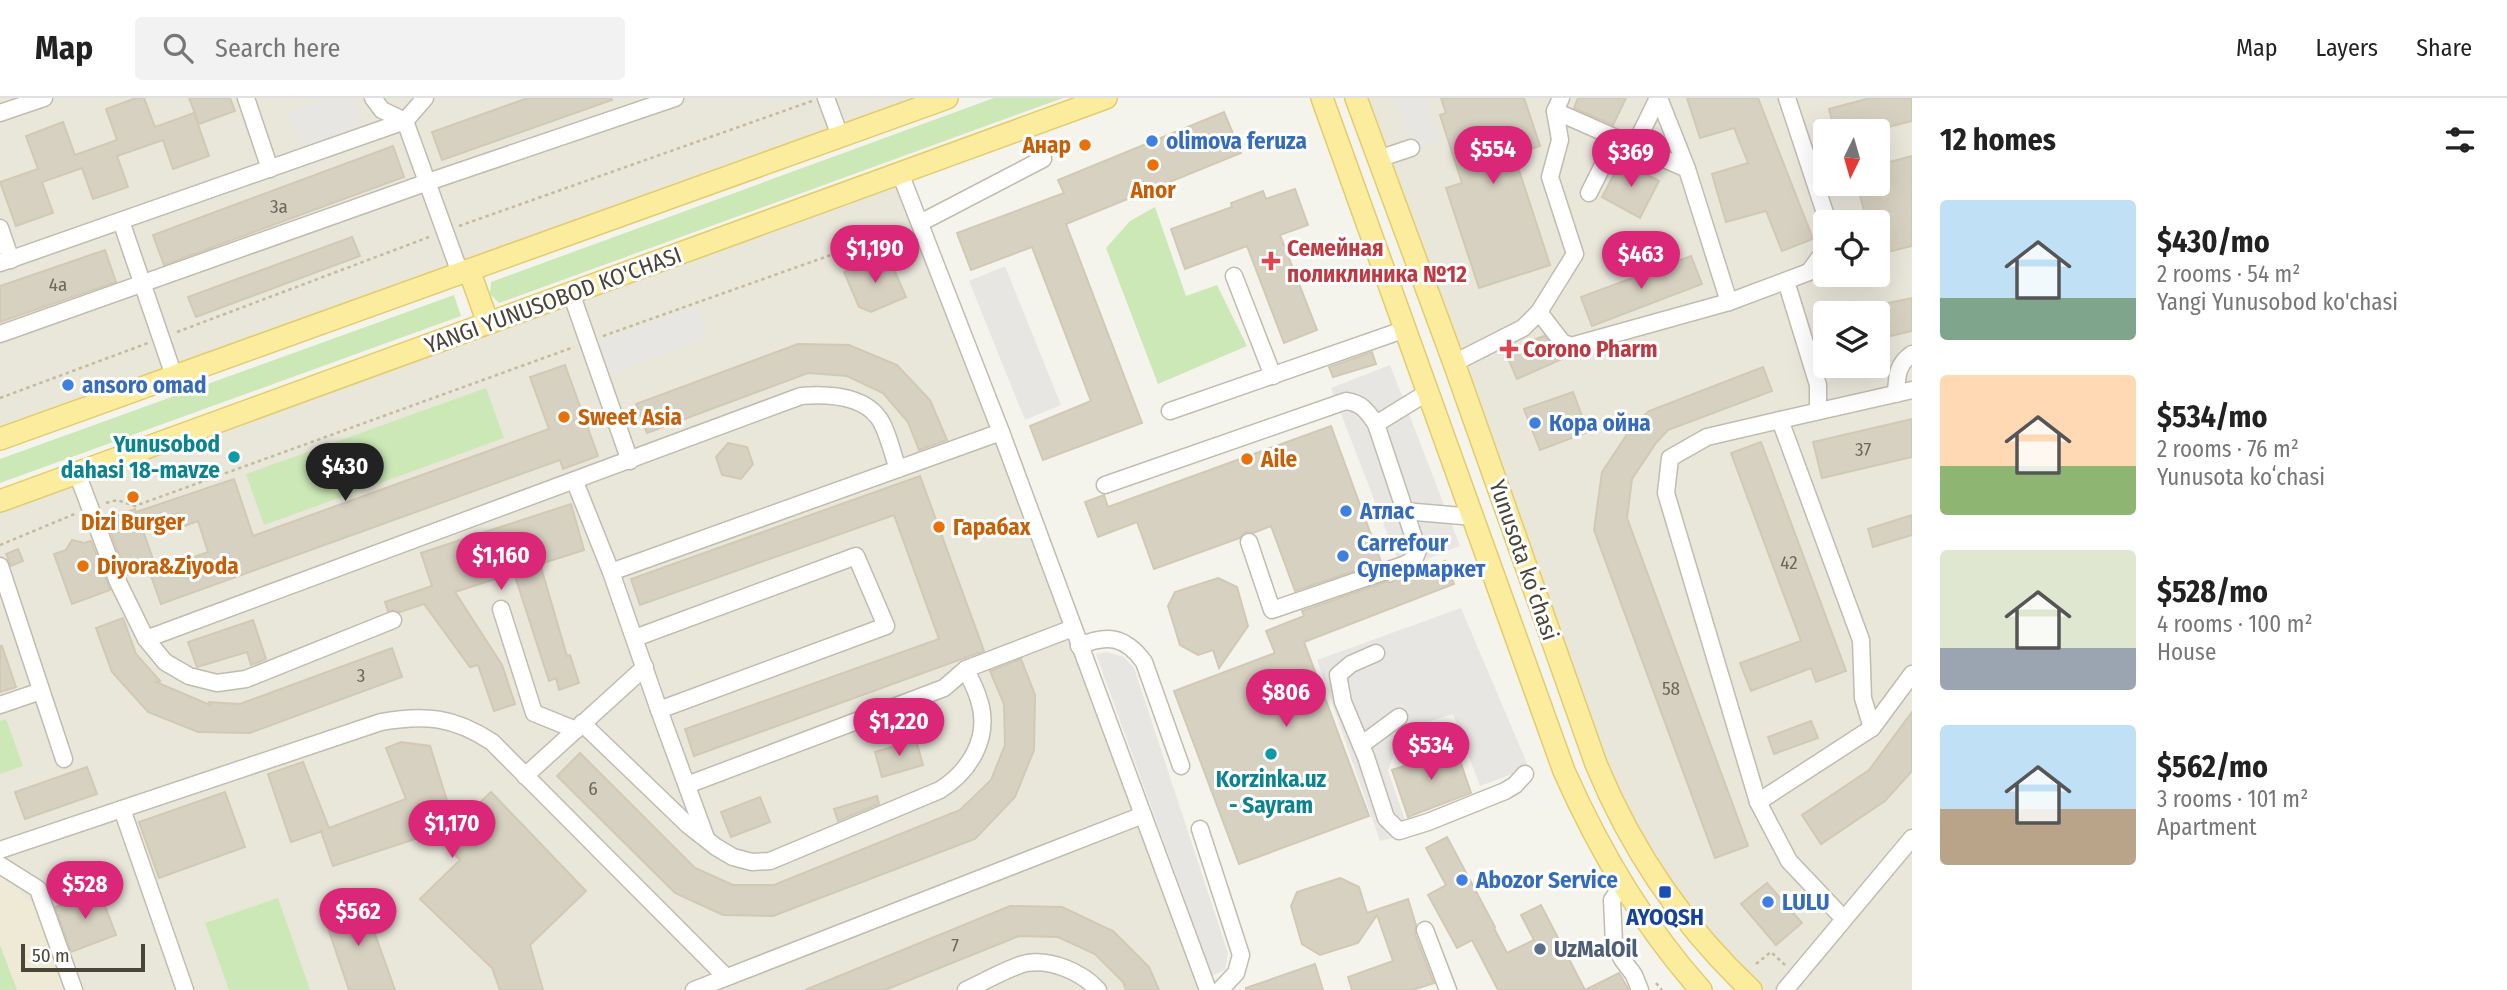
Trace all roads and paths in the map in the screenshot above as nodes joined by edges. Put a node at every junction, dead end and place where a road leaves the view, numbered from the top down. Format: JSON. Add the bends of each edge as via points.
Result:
{"nodes":[{"id":1,"x":44,"y":98,"type":"edge"},
{"id":2,"x":246,"y":98,"type":"edge"},
{"id":3,"x":373,"y":98,"type":"edge"},
{"id":4,"x":425,"y":98,"type":"edge"},
{"id":5,"x":675,"y":98,"type":"edge"},
{"id":6,"x":820,"y":98,"type":"edge"},
{"id":7,"x":826,"y":98,"type":"edge"},
{"id":8,"x":947,"y":98,"type":"edge"},
{"id":9,"x":1106,"y":98,"type":"edge"},
{"id":10,"x":1322,"y":98,"type":"edge"},
{"id":11,"x":1356,"y":98,"type":"edge"},
{"id":12,"x":1659,"y":98,"type":"edge"},
{"id":13,"x":1787,"y":98,"type":"edge"},
{"id":14,"x":1558,"y":104,"type":"edge"},
{"id":15,"x":0,"y":113,"type":"edge"},
{"id":16,"x":405,"y":121,"type":"junction"},
{"id":17,"x":841,"y":136,"type":"junction"},
{"id":18,"x":1616,"y":139,"type":"junction"},
{"id":19,"x":1634,"y":147,"type":"junction"},
{"id":20,"x":1411,"y":148,"type":"dead end"},
{"id":21,"x":1043,"y":159,"type":"dead end"},
{"id":22,"x":1378,"y":159,"type":"junction"},
{"id":23,"x":270,"y":169,"type":"junction"},
{"id":24,"x":1687,"y":169,"type":"junction"},
{"id":25,"x":900,"y":173,"type":"junction"},
{"id":26,"x":428,"y":182,"type":"junction"},
{"id":27,"x":1590,"y":193,"type":"dead end"},
{"id":28,"x":1824,"y":210,"type":"edge"},
{"id":29,"x":121,"y":221,"type":"junction"},
{"id":30,"x":920,"y":223,"type":"junction"},
{"id":31,"x":0,"y":228,"type":"edge"},
{"id":32,"x":446,"y":231,"type":"junction"},
{"id":33,"x":5,"y":262,"type":"edge"},
{"id":34,"x":1813,"y":266,"type":"edge"},
{"id":35,"x":464,"y":272,"type":"junction"},
{"id":36,"x":1234,"y":275,"type":"dead end"},
{"id":37,"x":1786,"y":281,"type":"junction"},
{"id":38,"x":143,"y":285,"type":"junction"},
{"id":39,"x":571,"y":293,"type":"junction"},
{"id":40,"x":1729,"y":302,"type":"junction"},
{"id":41,"x":1539,"y":312,"type":"junction"},
{"id":42,"x":488,"y":323,"type":"junction"},
{"id":43,"x":1406,"y":329,"type":"junction"},
{"id":44,"x":0,"y":334,"type":"edge"},
{"id":45,"x":161,"y":337,"type":"junction"},
{"id":46,"x":589,"y":341,"type":"junction"},
{"id":47,"x":1912,"y":354,"type":"edge"},
{"id":48,"x":1454,"y":363,"type":"junction"},
{"id":49,"x":174,"y":376,"type":"junction"},
{"id":50,"x":1273,"y":376,"type":"junction"},
{"id":51,"x":1912,"y":390,"type":"edge"},
{"id":52,"x":1428,"y":392,"type":"junction"},
{"id":53,"x":1896,"y":394,"type":"junction"},
{"id":54,"x":0,"y":398,"type":"edge"},
{"id":55,"x":1170,"y":411,"type":"dead end"},
{"id":56,"x":1818,"y":411,"type":"junction"},
{"id":57,"x":1780,"y":420,"type":"junction"},
{"id":58,"x":1376,"y":425,"type":"junction"},
{"id":59,"x":1001,"y":432,"type":"junction"},
{"id":60,"x":0,"y":439,"type":"edge"},
{"id":61,"x":630,"y":461,"type":"junction"},
{"id":62,"x":898,"y":469,"type":"junction"},
{"id":63,"x":77,"y":473,"type":"junction"},
{"id":64,"x":575,"y":482,"type":"junction"},
{"id":65,"x":1105,"y":485,"type":"dead end"},
{"id":66,"x":0,"y":502,"type":"edge"},
{"id":67,"x":89,"y":508,"type":"junction"},
{"id":68,"x":1404,"y":511,"type":"junction"},
{"id":69,"x":1474,"y":517,"type":"junction"},
{"id":70,"x":1249,"y":542,"type":"dead end"},
{"id":71,"x":0,"y":545,"type":"edge"},
{"id":72,"x":611,"y":572,"type":"junction"},
{"id":73,"x":1,"y":573,"type":"edge"},
{"id":74,"x":501,"y":609,"type":"dead end"},
{"id":75,"x":393,"y":620,"type":"dead end"},
{"id":76,"x":1073,"y":628,"type":"junction"},
{"id":77,"x":635,"y":638,"type":"junction"},
{"id":78,"x":146,"y":639,"type":"junction"},
{"id":79,"x":1079,"y":646,"type":"junction"},
{"id":80,"x":1376,"y":653,"type":"dead end"},
{"id":81,"x":645,"y":667,"type":"junction"},
{"id":82,"x":966,"y":669,"type":"junction"},
{"id":83,"x":1912,"y":674,"type":"edge"},
{"id":84,"x":41,"y":691,"type":"junction"},
{"id":85,"x":0,"y":705,"type":"edge"},
{"id":86,"x":659,"y":710,"type":"junction"},
{"id":87,"x":1399,"y":717,"type":"dead end"},
{"id":88,"x":579,"y":726,"type":"junction"},
{"id":89,"x":1872,"y":728,"type":"junction"},
{"id":90,"x":1361,"y":745,"type":"junction"},
{"id":91,"x":64,"y":759,"type":"dead end"},
{"id":92,"x":1181,"y":765,"type":"dead end"},
{"id":93,"x":1525,"y":774,"type":"dead end"},
{"id":94,"x":525,"y":776,"type":"junction"},
{"id":95,"x":687,"y":785,"type":"junction"},
{"id":96,"x":1758,"y":802,"type":"junction"},
{"id":97,"x":122,"y":809,"type":"junction"},
{"id":98,"x":1143,"y":815,"type":"junction"},
{"id":99,"x":1200,"y":830,"type":"dead end"},
{"id":100,"x":706,"y":838,"type":"junction"},
{"id":101,"x":1912,"y":838,"type":"edge"},
{"id":102,"x":0,"y":850,"type":"edge"},
{"id":103,"x":0,"y":865,"type":"edge"},
{"id":104,"x":1623,"y":884,"type":"junction"},
{"id":105,"x":1844,"y":919,"type":"junction"},
{"id":106,"x":1425,"y":930,"type":"dead end"},
{"id":107,"x":1771,"y":952,"type":"dead end"},
{"id":108,"x":1755,"y":964,"type":"dead end"},
{"id":109,"x":726,"y":977,"type":"junction"},
{"id":110,"x":1745,"y":988,"type":"edge"},
{"id":111,"x":700,"y":989,"type":"edge"},
{"id":112,"x":74,"y":990,"type":"edge"},
{"id":113,"x":185,"y":990,"type":"edge"},
{"id":114,"x":966,"y":990,"type":"edge"},
{"id":115,"x":1098,"y":990,"type":"edge"},
{"id":116,"x":1208,"y":990,"type":"edge"},
{"id":117,"x":1220,"y":990,"type":"edge"},
{"id":118,"x":1448,"y":990,"type":"edge"},
{"id":119,"x":1640,"y":990,"type":"edge"},
{"id":120,"x":1701,"y":990,"type":"edge"},
{"id":121,"x":1785,"y":990,"type":"edge"}],
"edges":[{"from":1,"to":15,"type":"street"},
{"from":2,"to":23,"type":"street"},
{"from":3,"to":16,"type":"street","via":[[382,110]]},
{"from":4,"to":16,"type":"street"},
{"from":5,"to":26,"type":"street"},
{"from":6,"to":32,"type":"path"},
{"from":7,"to":17,"type":"street"},
{"from":8,"to":17,"type":"main road"},
{"from":9,"to":25,"type":"main road","name":"YANGI YUNUSOBOD KO'CHASI"},
{"from":10,"to":43,"type":"main road","name":"Yunusota koʻchasi"},
{"from":11,"to":22,"type":"main road","name":"Yunusota koʻchasi"},
{"from":12,"to":19,"type":"street"},
{"from":12,"to":24,"type":"street"},
{"from":13,"to":28,"type":"street"},
{"from":14,"to":18,"type":"street"},
{"from":14,"to":41,"type":"street","via":[[1560,140],[1550,177],[1575,254]]},
{"from":16,"to":23,"type":"street"},
{"from":16,"to":26,"type":"street"},
{"from":17,"to":35,"type":"main road"},
{"from":18,"to":19,"type":"street"},
{"from":18,"to":27,"type":"street"},
{"from":19,"to":24,"type":"street"},
{"from":20,"to":22,"type":"street"},
{"from":21,"to":30,"type":"street"},
{"from":22,"to":48,"type":"main road","name":"Yunusota koʻchasi"},
{"from":23,"to":29,"type":"street"},
{"from":24,"to":40,"type":"street"},
{"from":25,"to":30,"type":"street"},
{"from":25,"to":39,"type":"main road","name":"YANGI YUNUSOBOD KO'CHASI"},
{"from":26,"to":32,"type":"street"},
{"from":26,"to":38,"type":"street"},
{"from":29,"to":33,"type":"street"},
{"from":29,"to":38,"type":"street"},
{"from":30,"to":46,"type":"path"},
{"from":30,"to":59,"type":"street"},
{"from":31,"to":33,"type":"street"},
{"from":32,"to":35,"type":"street"},
{"from":32,"to":45,"type":"path"},
{"from":34,"to":37,"type":"street"},
{"from":35,"to":42,"type":"main road"},
{"from":35,"to":49,"type":"main road"},
{"from":36,"to":50,"type":"street"},
{"from":37,"to":40,"type":"street"},
{"from":37,"to":56,"type":"street","via":[[1818,385]]},
{"from":38,"to":44,"type":"street"},
{"from":38,"to":45,"type":"street"},
{"from":39,"to":42,"type":"main road","name":"YANGI YUNUSOBOD KO'CHASI"},
{"from":39,"to":46,"type":"street"},
{"from":40,"to":41,"type":"street","via":[[1571,346],[1562,342]]},
{"from":41,"to":48,"type":"street","via":[[1523,328]]},
{"from":42,"to":63,"type":"main road","name":"YANGI YUNUSOBOD KO'CHASI"},
{"from":43,"to":50,"type":"street"},
{"from":43,"to":52,"type":"main road","name":"Yunusota koʻchasi"},
{"from":45,"to":49,"type":"street"},
{"from":45,"to":54,"type":"path"},
{"from":46,"to":61,"type":"street"},
{"from":46,"to":67,"type":"path","via":[[135,506],[117,500]]},
{"from":47,"to":53,"type":"street","via":[[1900,363]]},
{"from":48,"to":110,"type":"main road","name":"Yunusota koʻchasi","via":[[1611,800],[1665,892]]},
{"from":49,"to":60,"type":"main road"},
{"from":50,"to":55,"type":"street"},
{"from":51,"to":53,"type":"street"},
{"from":52,"to":58,"type":"street"},
{"from":52,"to":69,"type":"main road","name":"Yunusota koʻchasi"},
{"from":53,"to":56,"type":"street"},
{"from":56,"to":57,"type":"street"},
{"from":57,"to":89,"type":"street","via":[[1861,640],[1863,698]]},
{"from":57,"to":96,"type":"street","via":[[1706,437],[1670,458],[1666,493]]},
{"from":58,"to":65,"type":"street","via":[[1364,407],[1346,401]]},
{"from":58,"to":68,"type":"street"},
{"from":59,"to":62,"type":"street"},
{"from":59,"to":76,"type":"street"},
{"from":61,"to":62,"type":"street","via":[[801,396],[822,394],[863,405],[879,418]]},
{"from":61,"to":64,"type":"street"},
{"from":62,"to":72,"type":"street"},
{"from":63,"to":66,"type":"main road","name":"YANGI YUNUSOBOD KO'CHASI"},
{"from":63,"to":67,"type":"street"},
{"from":64,"to":72,"type":"street"},
{"from":64,"to":78,"type":"street"},
{"from":67,"to":71,"type":"path"},
{"from":67,"to":78,"type":"street"},
{"from":68,"to":69,"type":"street"},
{"from":68,"to":70,"type":"street","via":[[1418,550],[1415,558],[1277,609],[1269,604]]},
{"from":69,"to":104,"type":"main road","name":"Yunusota koʻchasi","via":[[1564,771],[1590,830]]},
{"from":72,"to":77,"type":"street"},
{"from":73,"to":84,"type":"street"},
{"from":74,"to":88,"type":"street","via":[[534,713]]},
{"from":75,"to":78,"type":"street","via":[[232,682],[203,681],[177,670]]},
{"from":76,"to":79,"type":"street"},
{"from":76,"to":82,"type":"street"},
{"from":77,"to":81,"type":"street"},
{"from":77,"to":86,"type":"street","via":[[856,556],[886,625]]},
{"from":79,"to":92,"type":"street","via":[[1105,638],[1122,642],[1138,654]]},
{"from":79,"to":98,"type":"street"},
{"from":80,"to":90,"type":"street","via":[[1338,675],[1343,702]]},
{"from":81,"to":86,"type":"street"},
{"from":81,"to":88,"type":"street"},
{"from":82,"to":95,"type":"street","via":[[944,688]]},
{"from":82,"to":100,"type":"street","via":[[980,701],[982,730],[973,759],[954,782],[770,861],[733,857]]},
{"from":83,"to":89,"type":"street"},
{"from":84,"to":85,"type":"street"},
{"from":84,"to":91,"type":"street"},
{"from":86,"to":95,"type":"street"},
{"from":87,"to":90,"type":"street"},
{"from":88,"to":94,"type":"street"},
{"from":88,"to":100,"type":"street"},
{"from":89,"to":96,"type":"street"},
{"from":90,"to":93,"type":"street","via":[[1386,818],[1399,831],[1505,791]]},
{"from":94,"to":97,"type":"street","via":[[471,728],[409,717],[359,729]]},
{"from":94,"to":109,"type":"street"},
{"from":95,"to":100,"type":"street"},
{"from":96,"to":105,"type":"street","via":[[1789,861]]},
{"from":97,"to":102,"type":"street"},
{"from":97,"to":113,"type":"street"},
{"from":98,"to":109,"type":"street"},
{"from":98,"to":116,"type":"street"},
{"from":99,"to":117,"type":"street","via":[[1241,955],[1236,973]]},
{"from":101,"to":105,"type":"street"},
{"from":103,"to":112,"type":"street","via":[[38,889]]},
{"from":104,"to":119,"type":"street","via":[[1612,900],[1614,943]]},
{"from":104,"to":120,"type":"main road","name":"Yunusota koʻchasi"},
{"from":105,"to":121,"type":"street"},
{"from":106,"to":118,"type":"street"},
{"from":107,"to":108,"type":"path"},
{"from":109,"to":111,"type":"street"},
{"from":114,"to":115,"type":"street","via":[[1026,963],[1061,967],[1079,974]]}]}
